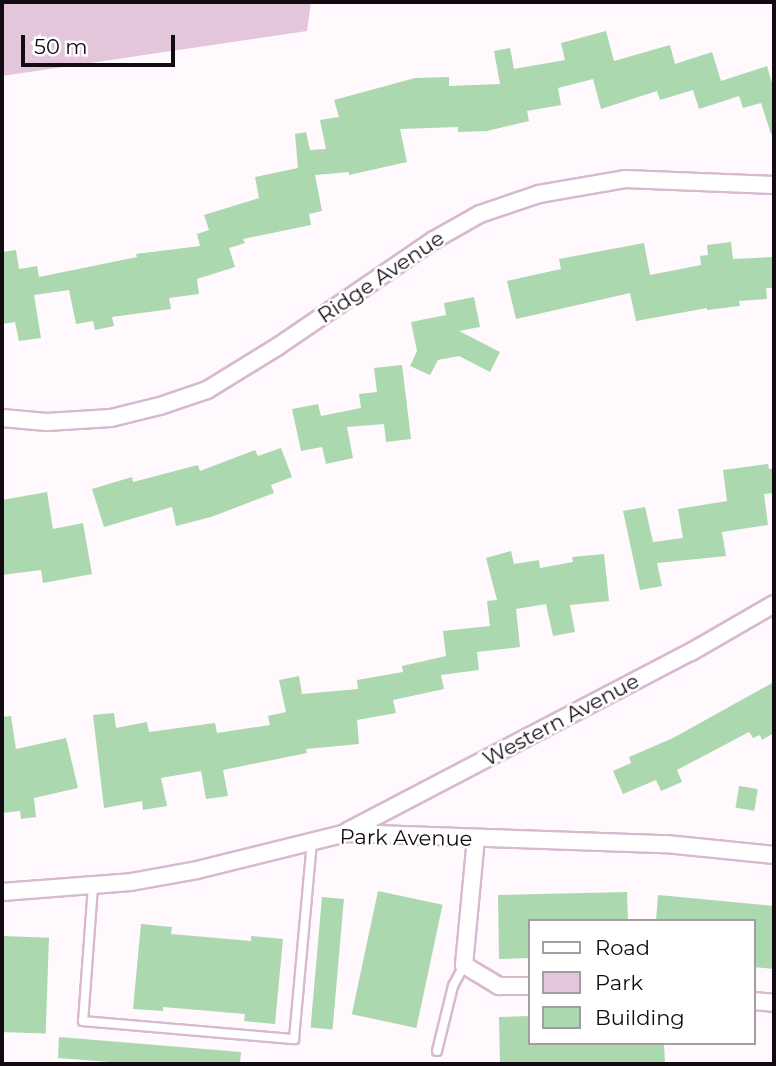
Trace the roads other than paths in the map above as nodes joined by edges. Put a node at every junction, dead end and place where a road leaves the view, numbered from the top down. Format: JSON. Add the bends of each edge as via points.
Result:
{"nodes":[{"id":1,"x":774,"y":185,"type":"edge"},
{"id":2,"x":2,"y":418,"type":"edge"},
{"id":3,"x":774,"y":604,"type":"edge"},
{"id":4,"x":346,"y":832,"type":"junction"},
{"id":5,"x":476,"y":838,"type":"junction"},
{"id":6,"x":312,"y":841,"type":"junction"},
{"id":7,"x":774,"y":855,"type":"edge"},
{"id":8,"x":93,"y":886,"type":"junction"},
{"id":9,"x":2,"y":892,"type":"edge"},
{"id":10,"x":464,"y":965,"type":"junction"},
{"id":11,"x":528,"y":986,"type":"edge"},
{"id":12,"x":755,"y":1001,"type":"edge"},
{"id":13,"x":774,"y":1003,"type":"edge"},
{"id":14,"x":437,"y":1051,"type":"dead end"}],
"edges":[{"from":1,"to":2,"type":"street","name":"Ridge Avenue","via":[[625,179],[539,194],[480,214],[434,240],[207,390],[111,418],[47,422]]},
{"from":3,"to":4,"type":"street","name":"Western Avenue"},
{"from":4,"to":5,"type":"street","name":"Park Avenue"},
{"from":4,"to":6,"type":"street","name":"Park Avenue"},
{"from":5,"to":7,"type":"street","name":"Park Avenue","via":[[666,844]]},
{"from":5,"to":10,"type":"street"},
{"from":6,"to":8,"type":"street","name":"Park Avenue","via":[[197,870]]},
{"from":6,"to":8,"type":"lane","via":[[294,1040],[83,1021]]},
{"from":8,"to":9,"type":"street","name":"Park Avenue"},
{"from":10,"to":11,"type":"street","via":[[499,986]]},
{"from":10,"to":14,"type":"lane","via":[[453,986]]},
{"from":12,"to":13,"type":"street"}]}
